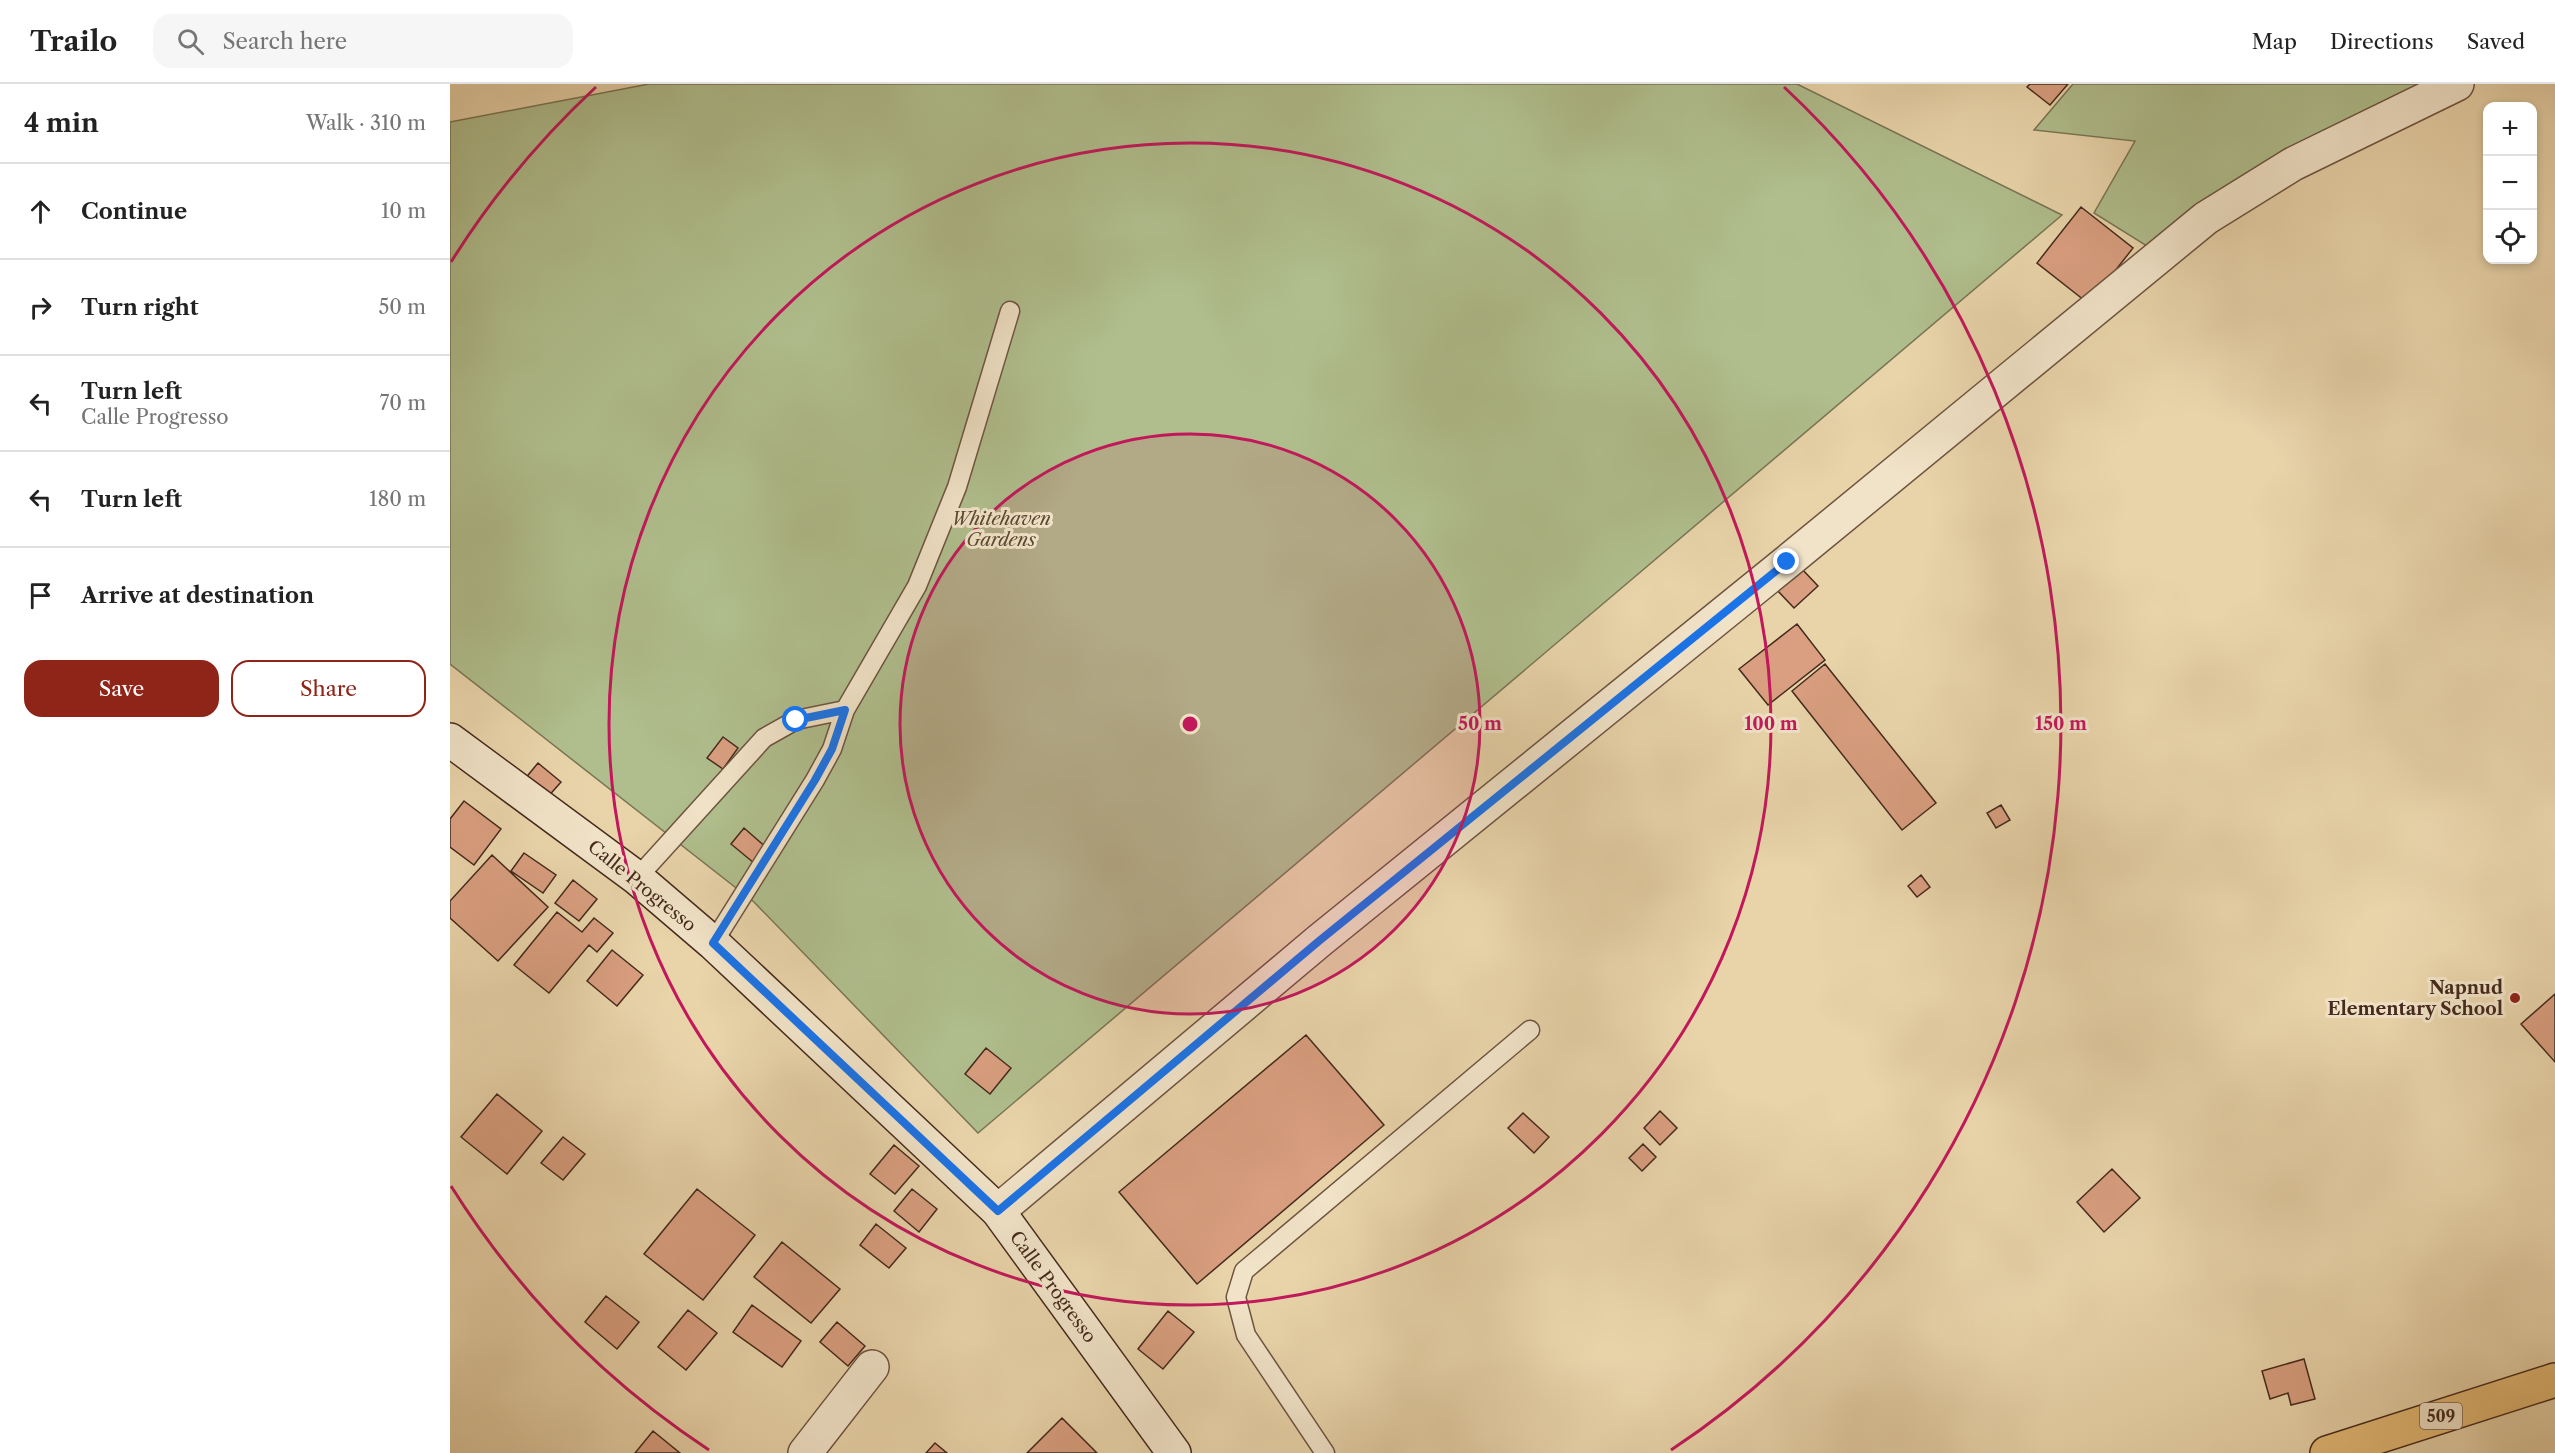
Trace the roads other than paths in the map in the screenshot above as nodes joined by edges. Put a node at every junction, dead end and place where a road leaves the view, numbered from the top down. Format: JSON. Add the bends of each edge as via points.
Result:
{"nodes":[{"id":1,"x":2457,"y":84,"type":"edge"},
{"id":2,"x":1010,"y":311,"type":"dead end"},
{"id":3,"x":845,"y":710,"type":"junction"},
{"id":4,"x":450,"y":740,"type":"edge"},
{"id":5,"x":637,"y":878,"type":"junction"},
{"id":6,"x":713,"y":943,"type":"junction"},
{"id":7,"x":1530,"y":1030,"type":"dead end"},
{"id":8,"x":998,"y":1211,"type":"junction"},
{"id":9,"x":872,"y":1367,"type":"dead end"},
{"id":10,"x":2555,"y":1380,"type":"edge"},
{"id":11,"x":805,"y":1453,"type":"edge"},
{"id":12,"x":1174,"y":1453,"type":"edge"},
{"id":13,"x":1324,"y":1453,"type":"edge"},
{"id":14,"x":2327,"y":1453,"type":"edge"}],
"edges":[{"from":1,"to":8,"type":"street","via":[[2293,164],[2206,218],[1319,941]]},
{"from":2,"to":3,"type":"lane","via":[[957,487],[921,575]]},
{"from":3,"to":5,"type":"lane","via":[[796,720],[764,738]]},
{"from":3,"to":6,"type":"lane","via":[[832,749],[815,780]]},
{"from":4,"to":5,"type":"street","name":"Calle Progresso"},
{"from":5,"to":6,"type":"street","name":"Calle Progresso"},
{"from":6,"to":8,"type":"street","name":"Calle Progresso"},
{"from":7,"to":13,"type":"lane","via":[[1244,1271],[1236,1297],[1246,1335]]},
{"from":8,"to":12,"type":"street","name":"Calle Progresso"},
{"from":9,"to":11,"type":"street"},
{"from":10,"to":14,"type":"main road","number":"509"}]}
